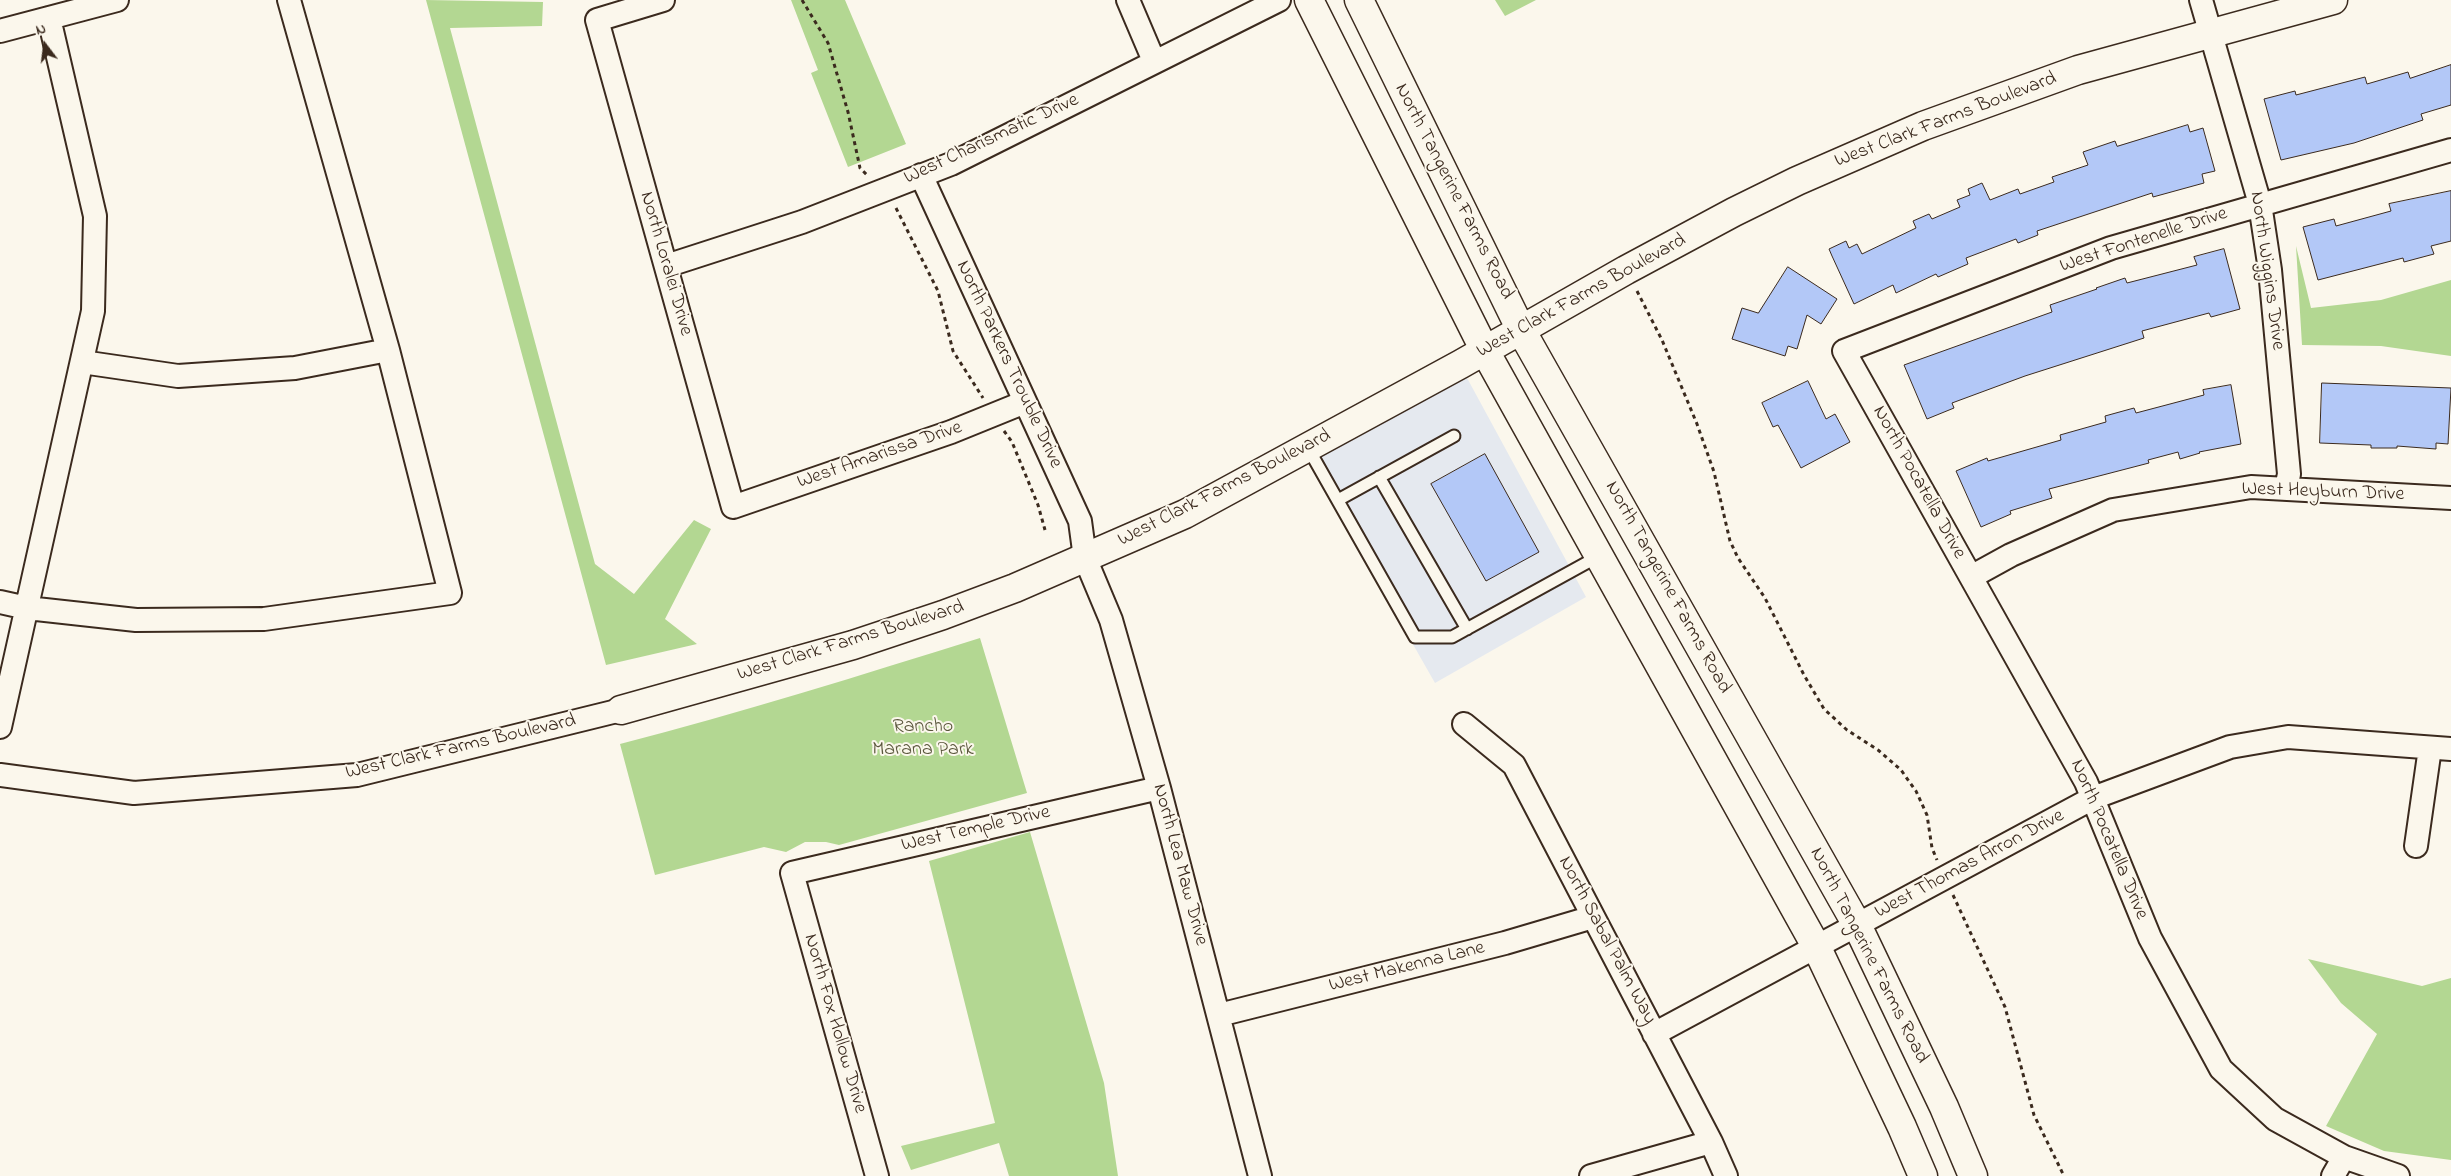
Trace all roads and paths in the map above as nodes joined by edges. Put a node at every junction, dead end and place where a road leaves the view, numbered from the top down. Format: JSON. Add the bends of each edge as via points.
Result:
{"nodes":[{"id":1,"x":117,"y":0,"type":"edge"},
{"id":2,"x":289,"y":0,"type":"edge"},
{"id":3,"x":663,"y":0,"type":"edge"},
{"id":4,"x":802,"y":0,"type":"edge"},
{"id":5,"x":1128,"y":0,"type":"edge"},
{"id":6,"x":1279,"y":0,"type":"edge"},
{"id":7,"x":1310,"y":0,"type":"edge"},
{"id":8,"x":1358,"y":0,"type":"edge"},
{"id":9,"x":2201,"y":0,"type":"edge"},
{"id":10,"x":2332,"y":0,"type":"edge"},
{"id":11,"x":49,"y":18,"type":"junction"},
{"id":12,"x":0,"y":31,"type":"edge"},
{"id":13,"x":2210,"y":34,"type":"junction"},
{"id":14,"x":1154,"y":62,"type":"junction"},
{"id":15,"x":2451,"y":150,"type":"edge"},
{"id":16,"x":921,"y":175,"type":"junction"},
{"id":17,"x":881,"y":191,"type":"junction"},
{"id":18,"x":2260,"y":204,"type":"junction"},
{"id":19,"x":666,"y":266,"type":"junction"},
{"id":20,"x":1626,"y":270,"type":"junction"},
{"id":21,"x":1521,"y":330,"type":"junction"},
{"id":22,"x":388,"y":350,"type":"junction"},
{"id":23,"x":1485,"y":351,"type":"junction"},
{"id":24,"x":1844,"y":351,"type":"joint"},
{"id":25,"x":82,"y":362,"type":"junction"},
{"id":26,"x":1025,"y":402,"type":"junction"},
{"id":27,"x":994,"y":414,"type":"junction"},
{"id":28,"x":1454,"y":436,"type":"dead end"},
{"id":29,"x":1308,"y":448,"type":"junction"},
{"id":30,"x":1379,"y":477,"type":"junction"},
{"id":31,"x":2286,"y":489,"type":"junction"},
{"id":32,"x":2451,"y":498,"type":"edge"},
{"id":33,"x":1338,"y":500,"type":"junction"},
{"id":34,"x":733,"y":507,"type":"joint"},
{"id":35,"x":1045,"y":530,"type":"dead end"},
{"id":36,"x":1599,"y":556,"type":"junction"},
{"id":37,"x":1085,"y":558,"type":"junction"},
{"id":38,"x":1971,"y":577,"type":"junction"},
{"id":39,"x":0,"y":602,"type":"edge"},
{"id":40,"x":27,"y":608,"type":"junction"},
{"id":41,"x":1467,"y":629,"type":"junction"},
{"id":42,"x":622,"y":710,"type":"joint"},
{"id":43,"x":1464,"y":724,"type":"dead end"},
{"id":44,"x":0,"y":727,"type":"edge"},
{"id":45,"x":2441,"y":749,"type":"edge"},
{"id":46,"x":0,"y":775,"type":"edge"},
{"id":47,"x":1159,"y":788,"type":"junction"},
{"id":48,"x":2093,"y":798,"type":"junction"},
{"id":49,"x":2416,"y":846,"type":"dead end"},
{"id":50,"x":792,"y":873,"type":"joint"},
{"id":51,"x":1945,"y":878,"type":"junction"},
{"id":52,"x":1593,"y":917,"type":"junction"},
{"id":53,"x":1858,"y":925,"type":"junction"},
{"id":54,"x":1816,"y":948,"type":"junction"},
{"id":55,"x":1219,"y":1015,"type":"junction"},
{"id":56,"x":1654,"y":1034,"type":"junction"},
{"id":57,"x":1710,"y":1142,"type":"junction"},
{"id":58,"x":2339,"y":1167,"type":"edge"},
{"id":59,"x":877,"y":1176,"type":"edge"},
{"id":60,"x":1260,"y":1176,"type":"edge"},
{"id":61,"x":1591,"y":1176,"type":"edge"},
{"id":62,"x":1726,"y":1176,"type":"edge"},
{"id":63,"x":1923,"y":1176,"type":"edge"},
{"id":64,"x":1973,"y":1176,"type":"edge"},
{"id":65,"x":2064,"y":1176,"type":"edge"},
{"id":66,"x":2398,"y":1176,"type":"edge"}],
"edges":[{"from":1,"to":11,"type":"street"},
{"from":2,"to":22,"type":"street"},
{"from":3,"to":19,"type":"street","name":"North Loralei Drive","via":[[597,20]]},
{"from":4,"to":17,"type":"path","via":[[828,43],[860,168]]},
{"from":5,"to":14,"type":"street"},
{"from":6,"to":14,"type":"street","name":"West Charismatic Drive"},
{"from":7,"to":23,"type":"street","name":"North Tangerine Farms Road"},
{"from":8,"to":21,"type":"street","name":"North Tangerine Farms Road"},
{"from":9,"to":13,"type":"street","name":"North Wiggins Drive"},
{"from":10,"to":13,"type":"street","name":"West Clark Farms Boulevard"},
{"from":11,"to":12,"type":"street"},
{"from":11,"to":25,"type":"street","via":[[95,216],[93,311]]},
{"from":13,"to":18,"type":"street","name":"North Wiggins Drive"},
{"from":13,"to":20,"type":"street","name":"West Clark Farms Boulevard","via":[[2078,70],[1923,126],[1773,193]]},
{"from":14,"to":16,"type":"street","name":"West Charismatic Drive","via":[[951,164]]},
{"from":15,"to":18,"type":"street","name":"West Fontenelle Drive"},
{"from":16,"to":17,"type":"street","name":"West Charismatic Drive"},
{"from":16,"to":26,"type":"street","name":"North Parkers Trouble Drive"},
{"from":17,"to":19,"type":"street","name":"West Charismatic Drive","via":[[802,222]]},
{"from":17,"to":27,"type":"path","via":[[895,205],[938,291],[953,351]]},
{"from":18,"to":24,"type":"street","name":"West Fontenelle Drive","via":[[2111,248]]},
{"from":18,"to":31,"type":"street","name":"North Wiggins Drive","via":[[2270,270],[2289,474]]},
{"from":19,"to":34,"type":"street","name":"North Loralei Drive"},
{"from":20,"to":21,"type":"street","name":"West Clark Farms Boulevard"},
{"from":20,"to":51,"type":"path","via":[[1662,340],[1697,424],[1714,472],[1730,542],[1738,558],[1765,598],[1824,709],[1901,770],[1916,791],[1927,815],[1932,848]]},
{"from":21,"to":23,"type":"street","name":"West Clark Farms Boulevard"},
{"from":21,"to":53,"type":"street","name":"North Tangerine Farms Road"},
{"from":22,"to":25,"type":"street","via":[[295,368],[178,376]]},
{"from":22,"to":40,"type":"street","via":[[450,592],[264,619],[136,620]]},
{"from":23,"to":29,"type":"street","name":"West Clark Farms Boulevard"},
{"from":23,"to":36,"type":"street","name":"North Tangerine Farms Road"},
{"from":24,"to":38,"type":"street","name":"North Pocatella Drive"},
{"from":25,"to":40,"type":"street"},
{"from":26,"to":27,"type":"street","name":"West Amarissa Drive"},
{"from":26,"to":37,"type":"street","name":"North Parkers Trouble Drive","via":[[1080,521]]},
{"from":27,"to":34,"type":"street","name":"West Amarissa Drive","via":[[951,432]]},
{"from":27,"to":35,"type":"path","via":[[1012,442],[1038,504]]},
{"from":28,"to":30,"type":"lane"},
{"from":29,"to":33,"type":"lane"},
{"from":29,"to":37,"type":"street","name":"West Clark Farms Boulevard","via":[[1185,514]]},
{"from":30,"to":33,"type":"lane"},
{"from":30,"to":41,"type":"lane"},
{"from":31,"to":32,"type":"street","name":"West Heyburn Drive"},
{"from":31,"to":38,"type":"street","name":"West Heyburn Drive","via":[[2251,486],[2113,510],[2011,555]]},
{"from":33,"to":41,"type":"lane","via":[[1414,638],[1452,637]]},
{"from":36,"to":41,"type":"lane"},
{"from":36,"to":54,"type":"street","name":"North Tangerine Farms Road"},
{"from":37,"to":42,"type":"street","name":"West Clark Farms Boulevard","via":[[1015,588],[900,630]]},
{"from":37,"to":47,"type":"street","name":"North Lea Maw Drive","via":[[1110,620]]},
{"from":38,"to":48,"type":"street","name":"North Pocatella Drive"},
{"from":39,"to":40,"type":"street"},
{"from":40,"to":44,"type":"street"},
{"from":42,"to":46,"type":"street","name":"West Clark Farms Boulevard","via":[[357,775],[134,792]]},
{"from":43,"to":52,"type":"street","name":"North Sabal Palm Way","via":[[1514,765]]},
{"from":45,"to":48,"type":"street","name":"West Thomas Arron Drive","via":[[2288,737],[2230,747]]},
{"from":45,"to":49,"type":"street"},
{"from":47,"to":50,"type":"street","name":"West Temple Drive"},
{"from":47,"to":55,"type":"street","name":"North Lea Maw Drive"},
{"from":48,"to":51,"type":"street","name":"West Thomas Arron Drive"},
{"from":48,"to":58,"type":"street","name":"North Pocatella Drive","via":[[2150,938],[2221,1069],[2275,1119]]},
{"from":50,"to":59,"type":"street","name":"North Fox Hollow Drive"},
{"from":51,"to":53,"type":"street","name":"West Thomas Arron Drive"},
{"from":51,"to":65,"type":"path","via":[[2005,1007],[2034,1115]]},
{"from":52,"to":55,"type":"street","name":"West Makenna Lane","via":[[1505,943]]},
{"from":52,"to":56,"type":"street","name":"North Sabal Palm Way"},
{"from":53,"to":54,"type":"street","name":"West Thomas Arron Drive"},
{"from":53,"to":64,"type":"street","name":"North Tangerine Farms Road"},
{"from":54,"to":56,"type":"street","name":"West Thomas Arron Drive"},
{"from":54,"to":63,"type":"street","name":"North Tangerine Farms Road"},
{"from":55,"to":60,"type":"street","name":"North Lea Maw Drive"},
{"from":56,"to":57,"type":"street","name":"North Sabal Palm Way"},
{"from":57,"to":61,"type":"street"},
{"from":57,"to":62,"type":"street","name":"North Sabal Palm Way"},
{"from":58,"to":66,"type":"street","name":"North Pocatella Drive"}]}
